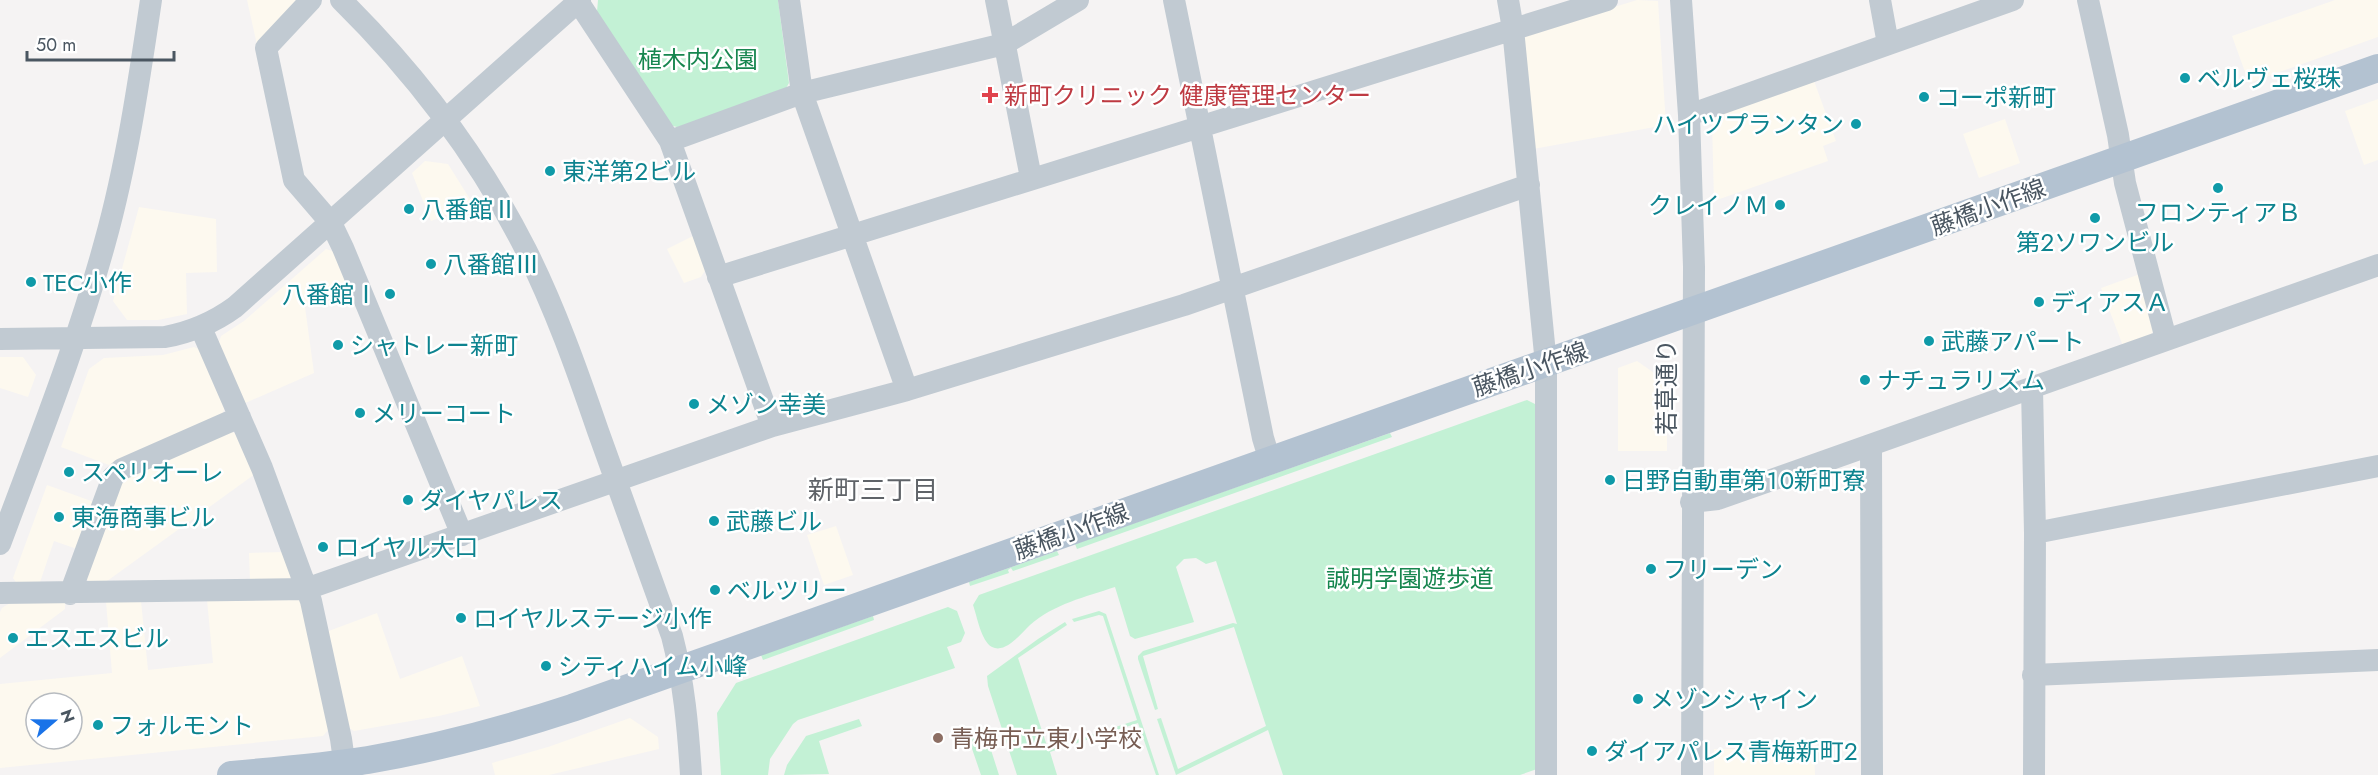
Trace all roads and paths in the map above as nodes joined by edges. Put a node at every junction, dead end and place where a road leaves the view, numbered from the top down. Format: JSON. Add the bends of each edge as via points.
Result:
{"nodes":[{"id":1,"x":151,"y":0,"type":"edge"},
{"id":2,"x":311,"y":0,"type":"edge"},
{"id":3,"x":341,"y":0,"type":"edge"},
{"id":4,"x":578,"y":0,"type":"edge"},
{"id":5,"x":789,"y":0,"type":"edge"},
{"id":6,"x":996,"y":0,"type":"edge"},
{"id":7,"x":1078,"y":0,"type":"edge"},
{"id":8,"x":1174,"y":0,"type":"edge"},
{"id":9,"x":1508,"y":0,"type":"edge"},
{"id":10,"x":1607,"y":0,"type":"edge"},
{"id":11,"x":1681,"y":0,"type":"edge"},
{"id":12,"x":1880,"y":0,"type":"edge"},
{"id":13,"x":2013,"y":0,"type":"edge"},
{"id":14,"x":2088,"y":0,"type":"edge"},
{"id":15,"x":1513,"y":29,"type":"junction"},
{"id":16,"x":1004,"y":44,"type":"junction"},
{"id":17,"x":1887,"y":44,"type":"junction"},
{"id":18,"x":2378,"y":68,"type":"edge"},
{"id":19,"x":802,"y":93,"type":"junction"},
{"id":20,"x":1689,"y":115,"type":"junction"},
{"id":21,"x":446,"y":120,"type":"junction"},
{"id":22,"x":1200,"y":128,"type":"junction"},
{"id":23,"x":670,"y":141,"type":"junction"},
{"id":24,"x":2122,"y":159,"type":"junction"},
{"id":25,"x":1031,"y":178,"type":"junction"},
{"id":26,"x":1529,"y":185,"type":"junction"},
{"id":27,"x":330,"y":223,"type":"junction"},
{"id":28,"x":853,"y":234,"type":"junction"},
{"id":29,"x":2378,"y":265,"type":"edge"},
{"id":30,"x":718,"y":277,"type":"junction"},
{"id":31,"x":1232,"y":288,"type":"junction"},
{"id":32,"x":1693,"y":312,"type":"junction"},
{"id":33,"x":201,"y":327,"type":"junction"},
{"id":34,"x":0,"y":339,"type":"edge"},
{"id":35,"x":75,"y":339,"type":"junction"},
{"id":36,"x":2166,"y":339,"type":"junction"},
{"id":37,"x":1546,"y":364,"type":"junction"},
{"id":38,"x":2032,"y":388,"type":"junction"},
{"id":39,"x":907,"y":390,"type":"junction"},
{"id":40,"x":240,"y":417,"type":"junction"},
{"id":41,"x":772,"y":426,"type":"junction"},
{"id":42,"x":1871,"y":445,"type":"junction"},
{"id":43,"x":1270,"y":461,"type":"junction"},
{"id":44,"x":2378,"y":466,"type":"edge"},
{"id":45,"x":616,"y":480,"type":"junction"},
{"id":46,"x":1691,"y":502,"type":"junction"},
{"id":47,"x":2035,"y":533,"type":"junction"},
{"id":48,"x":462,"y":535,"type":"junction"},
{"id":49,"x":0,"y":544,"type":"edge"},
{"id":50,"x":306,"y":589,"type":"junction"},
{"id":51,"x":0,"y":594,"type":"edge"},
{"id":52,"x":70,"y":594,"type":"junction"},
{"id":53,"x":2378,"y":660,"type":"edge"},
{"id":54,"x":681,"y":670,"type":"junction"},
{"id":55,"x":2033,"y":675,"type":"junction"},
{"id":56,"x":345,"y":769,"type":"edge"},
{"id":57,"x":231,"y":775,"type":"edge"},
{"id":58,"x":691,"y":775,"type":"edge"},
{"id":59,"x":1546,"y":775,"type":"edge"},
{"id":60,"x":1692,"y":775,"type":"edge"},
{"id":61,"x":1872,"y":775,"type":"edge"},
{"id":62,"x":2034,"y":775,"type":"edge"}],
"edges":[{"from":1,"to":35,"type":"street","via":[[111,220]]},
{"from":2,"to":27,"type":"street","via":[[266,48],[294,180]]},
{"from":3,"to":21,"type":"street","via":[[387,48]]},
{"from":4,"to":21,"type":"street"},
{"from":4,"to":23,"type":"street"},
{"from":5,"to":19,"type":"street"},
{"from":6,"to":16,"type":"street"},
{"from":7,"to":16,"type":"street"},
{"from":8,"to":22,"type":"street"},
{"from":9,"to":15,"type":"street"},
{"from":10,"to":15,"type":"street"},
{"from":11,"to":20,"type":"street","name":"若草通り"},
{"from":12,"to":17,"type":"street"},
{"from":13,"to":17,"type":"street"},
{"from":14,"to":24,"type":"street"},
{"from":15,"to":22,"type":"street"},
{"from":15,"to":26,"type":"street"},
{"from":16,"to":19,"type":"street"},
{"from":16,"to":25,"type":"street"},
{"from":17,"to":20,"type":"street"},
{"from":18,"to":24,"type":"main road","name":"藤橋小作線"},
{"from":19,"to":23,"type":"street"},
{"from":19,"to":28,"type":"street"},
{"from":20,"to":32,"type":"street","name":"若草通り"},
{"from":21,"to":27,"type":"street"},
{"from":21,"to":45,"type":"street","via":[[497,197],[540,279]]},
{"from":22,"to":25,"type":"street"},
{"from":22,"to":31,"type":"street"},
{"from":23,"to":30,"type":"street"},
{"from":24,"to":32,"type":"main road","name":"藤橋小作線"},
{"from":24,"to":36,"type":"street"},
{"from":25,"to":28,"type":"street"},
{"from":26,"to":31,"type":"street"},
{"from":26,"to":37,"type":"street"},
{"from":27,"to":33,"type":"street","via":[[236,307]]},
{"from":27,"to":48,"type":"street"},
{"from":28,"to":30,"type":"street"},
{"from":28,"to":39,"type":"street"},
{"from":29,"to":36,"type":"street"},
{"from":30,"to":41,"type":"street"},
{"from":31,"to":39,"type":"street"},
{"from":31,"to":43,"type":"street"},
{"from":32,"to":37,"type":"main road","name":"藤橋小作線"},
{"from":32,"to":46,"type":"street","name":"若草通り"},
{"from":33,"to":35,"type":"street","via":[[165,337]]},
{"from":33,"to":40,"type":"street"},
{"from":34,"to":35,"type":"street"},
{"from":35,"to":49,"type":"street"},
{"from":36,"to":38,"type":"street"},
{"from":37,"to":43,"type":"main road","name":"藤橋小作線"},
{"from":37,"to":59,"type":"street"},
{"from":38,"to":42,"type":"street"},
{"from":38,"to":47,"type":"street"},
{"from":39,"to":41,"type":"street"},
{"from":40,"to":50,"type":"street"},
{"from":40,"to":52,"type":"street","via":[[122,468],[113,477]]},
{"from":41,"to":45,"type":"street"},
{"from":42,"to":46,"type":"street","via":[[1718,499]]},
{"from":42,"to":61,"type":"street"},
{"from":43,"to":54,"type":"main road","name":"藤橋小作線"},
{"from":44,"to":47,"type":"street"},
{"from":45,"to":48,"type":"street"},
{"from":45,"to":54,"type":"street"},
{"from":46,"to":60,"type":"street","name":"若草通り"},
{"from":47,"to":55,"type":"street"},
{"from":48,"to":50,"type":"street"},
{"from":50,"to":52,"type":"street"},
{"from":50,"to":56,"type":"street"},
{"from":51,"to":52,"type":"street"},
{"from":53,"to":55,"type":"street"},
{"from":54,"to":56,"type":"main road","name":"藤橋小作線","via":[[494,732]]},
{"from":54,"to":58,"type":"street"},
{"from":55,"to":62,"type":"street"},
{"from":56,"to":57,"type":"main road","name":"藤橋小作線"}]}
